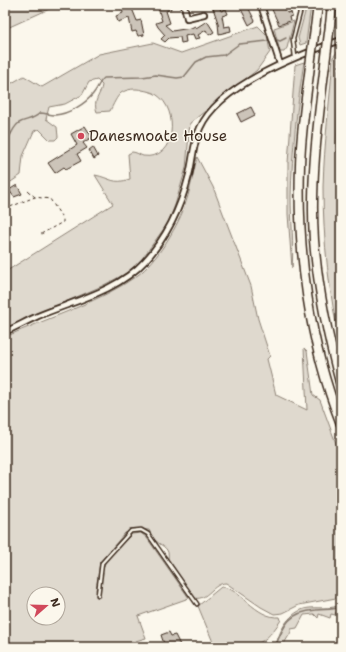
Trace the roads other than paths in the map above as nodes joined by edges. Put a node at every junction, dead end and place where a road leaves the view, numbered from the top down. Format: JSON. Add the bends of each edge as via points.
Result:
{"nodes":[{"id":1,"x":184,"y":5,"type":"edge"},
{"id":2,"x":261,"y":5,"type":"edge"},
{"id":3,"x":302,"y":5,"type":"edge"},
{"id":4,"x":318,"y":5,"type":"edge"},
{"id":5,"x":332,"y":5,"type":"edge"},
{"id":6,"x":204,"y":14,"type":"dead end"},
{"id":7,"x":341,"y":40,"type":"edge"},
{"id":8,"x":295,"y":57,"type":"junction"},
{"id":9,"x":280,"y":64,"type":"junction"},
{"id":10,"x":5,"y":332,"type":"edge"},
{"id":11,"x":341,"y":386,"type":"edge"},
{"id":12,"x":341,"y":424,"type":"edge"},
{"id":13,"x":98,"y":595,"type":"dead end"},
{"id":14,"x":197,"y":604,"type":"dead end"}],
"edges":[{"from":1,"to":6,"type":"street","via":[[187,18]]},
{"from":2,"to":9,"type":"street"},
{"from":3,"to":8,"type":"lane","via":[[293,39]]},
{"from":4,"to":12,"type":"highway","bridge":true,"via":[[300,164],[300,205],[307,300],[329,393]]},
{"from":5,"to":11,"type":"highway","bridge":true,"via":[[315,164],[314,239],[321,302]]},
{"from":7,"to":8,"type":"street"},
{"from":8,"to":9,"type":"street"},
{"from":9,"to":10,"type":"street","via":[[238,88],[207,116],[199,130],[188,177],[174,218],[144,262],[132,273],[109,286]]},
{"from":13,"to":14,"type":"lane","via":[[102,563],[131,531],[141,530],[148,534]]}]}
